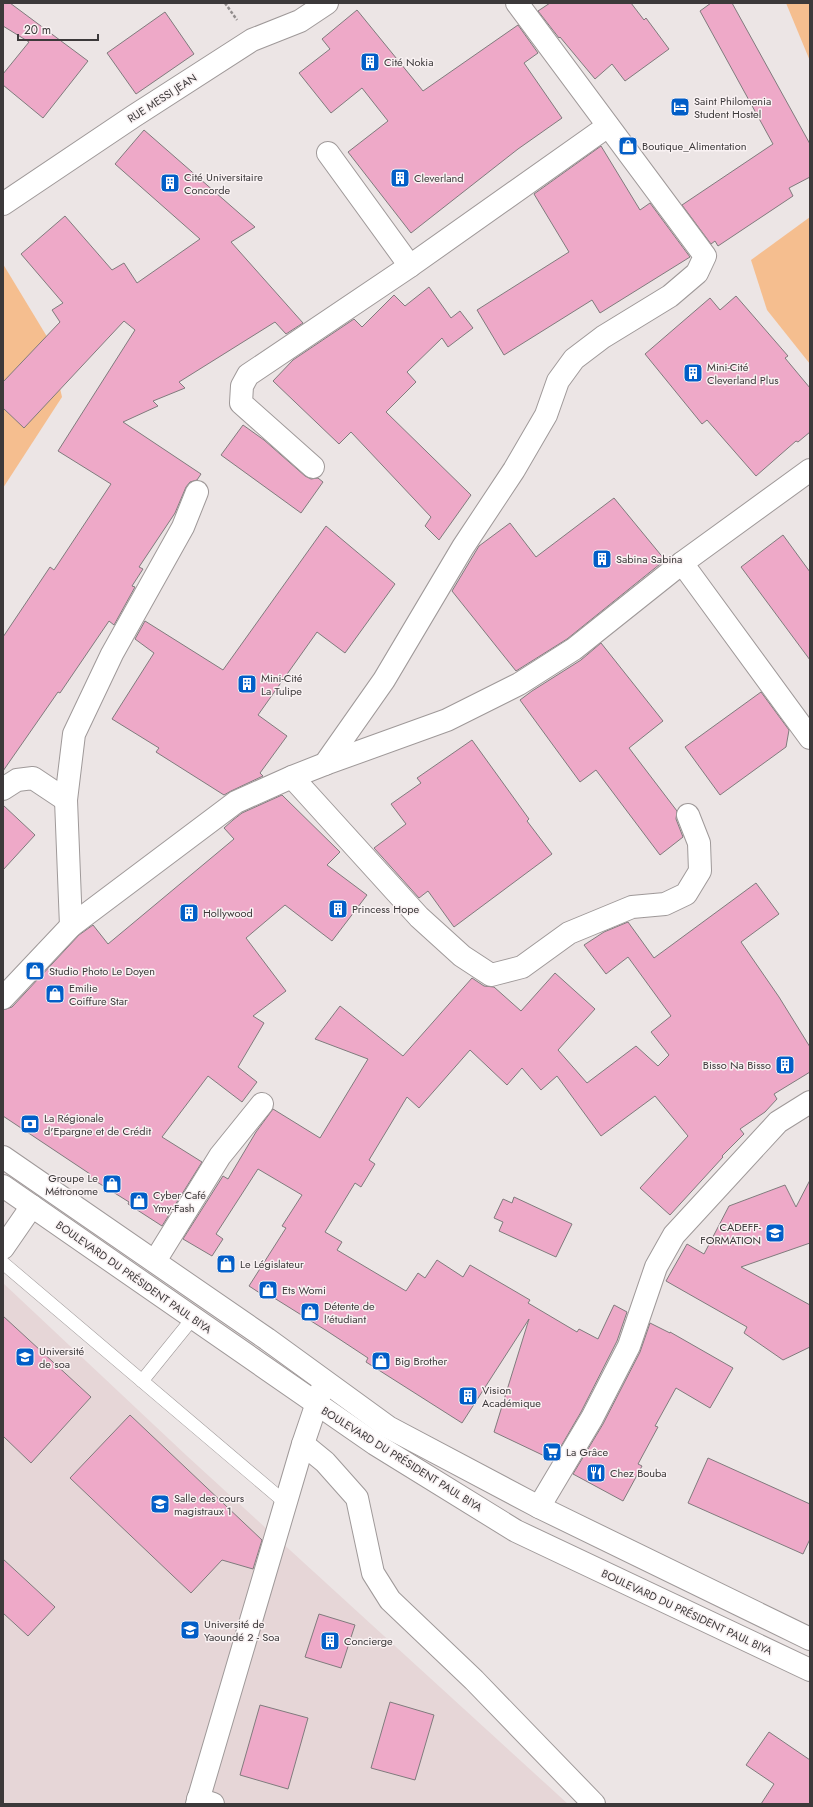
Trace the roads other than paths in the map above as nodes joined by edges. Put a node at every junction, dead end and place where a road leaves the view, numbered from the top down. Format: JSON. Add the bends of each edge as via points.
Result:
{"nodes":[{"id":1,"x":327,"y":3,"type":"edge"},
{"id":2,"x":517,"y":3,"type":"edge"},
{"id":3,"x":608,"y":126,"type":"junction"},
{"id":4,"x":328,"y":153,"type":"dead end"},
{"id":5,"x":3,"y":204,"type":"edge"},
{"id":6,"x":410,"y":266,"type":"junction"},
{"id":7,"x":313,"y":467,"type":"dead end"},
{"id":8,"x":810,"y":470,"type":"edge"},
{"id":9,"x":197,"y":492,"type":"dead end"},
{"id":10,"x":682,"y":563,"type":"junction"},
{"id":11,"x":810,"y":738,"type":"edge"},
{"id":12,"x":325,"y":764,"type":"junction"},
{"id":13,"x":292,"y":777,"type":"junction"},
{"id":14,"x":3,"y":789,"type":"edge"},
{"id":15,"x":66,"y":800,"type":"junction"},
{"id":16,"x":688,"y":815,"type":"dead end"},
{"id":17,"x":71,"y":926,"type":"junction"},
{"id":18,"x":3,"y":998,"type":"edge"},
{"id":19,"x":810,"y":1102,"type":"edge"},
{"id":20,"x":262,"y":1104,"type":"dead end"},
{"id":21,"x":3,"y":1157,"type":"edge"},
{"id":22,"x":3,"y":1186,"type":"edge"},
{"id":23,"x":32,"y":1206,"type":"junction"},
{"id":24,"x":3,"y":1248,"type":"edge"},
{"id":25,"x":155,"y":1261,"type":"junction"},
{"id":26,"x":3,"y":1263,"type":"edge"},
{"id":27,"x":193,"y":1318,"type":"junction"},
{"id":28,"x":324,"y":1380,"type":"junction"},
{"id":29,"x":142,"y":1381,"type":"junction"},
{"id":30,"x":317,"y":1405,"type":"junction"},
{"id":31,"x":303,"y":1444,"type":"junction"},
{"id":32,"x":287,"y":1504,"type":"junction"},
{"id":33,"x":539,"y":1507,"type":"junction"},
{"id":34,"x":810,"y":1639,"type":"edge"},
{"id":35,"x":810,"y":1670,"type":"edge"},
{"id":36,"x":203,"y":1802,"type":"edge"},
{"id":37,"x":594,"y":1804,"type":"edge"}],
"edges":[{"from":1,"to":5,"type":"street","name":"RUE MESSI JEAN","via":[[300,21],[252,40]]},
{"from":2,"to":3,"type":"street"},
{"from":3,"to":6,"type":"street"},
{"from":3,"to":12,"type":"street","via":[[705,256],[704,260],[697,273],[670,296],[603,337],[574,359],[558,381],[546,415],[514,470],[463,547],[384,680]]},
{"from":4,"to":6,"type":"street"},
{"from":6,"to":7,"type":"street","via":[[248,375],[242,386],[241,403]]},
{"from":8,"to":10,"type":"street"},
{"from":9,"to":15,"type":"street","via":[[183,528],[112,654],[74,734]]},
{"from":10,"to":11,"type":"street"},
{"from":10,"to":12,"type":"street","via":[[574,649],[518,684],[447,720]]},
{"from":12,"to":13,"type":"street"},
{"from":13,"to":16,"type":"street","via":[[419,917],[462,956],[491,975],[522,967],[569,933],[632,907],[665,904],[686,894],[700,871],[699,843]]},
{"from":13,"to":17,"type":"street","via":[[236,802]]},
{"from":14,"to":15,"type":"street","via":[[16,780],[33,778]]},
{"from":15,"to":17,"type":"street"},
{"from":17,"to":18,"type":"street"},
{"from":19,"to":33,"type":"street","via":[[778,1122],[674,1235],[656,1267],[629,1346],[592,1418]]},
{"from":20,"to":25,"type":"street","via":[[220,1156]]},
{"from":21,"to":25,"type":"street","name":"BOULEVARD DU PRÉSIDENT PAUL BIYA"},
{"from":22,"to":23,"type":"street","name":"BOULEVARD DU PRÉSIDENT PAUL BIYA"},
{"from":23,"to":24,"type":"street"},
{"from":23,"to":27,"type":"street","name":"BOULEVARD DU PRÉSIDENT PAUL BIYA"},
{"from":25,"to":28,"type":"street","name":"BOULEVARD DU PRÉSIDENT PAUL BIYA"},
{"from":26,"to":29,"type":"lane"},
{"from":27,"to":29,"type":"lane"},
{"from":27,"to":30,"type":"street","name":"BOULEVARD DU PRÉSIDENT PAUL BIYA"},
{"from":28,"to":30,"type":"street"},
{"from":28,"to":33,"type":"street","name":"BOULEVARD DU PRÉSIDENT PAUL BIYA","via":[[388,1427]]},
{"from":29,"to":32,"type":"lane"},
{"from":30,"to":31,"type":"street"},
{"from":30,"to":35,"type":"street","name":"BOULEVARD DU PRÉSIDENT PAUL BIYA","via":[[516,1531]]},
{"from":31,"to":32,"type":"street"},
{"from":31,"to":37,"type":"street","via":[[325,1462],[357,1498],[373,1573],[390,1600],[474,1680]]},
{"from":32,"to":36,"type":"street"},
{"from":33,"to":34,"type":"street","name":"BOULEVARD DU PRÉSIDENT PAUL BIYA"}]}
